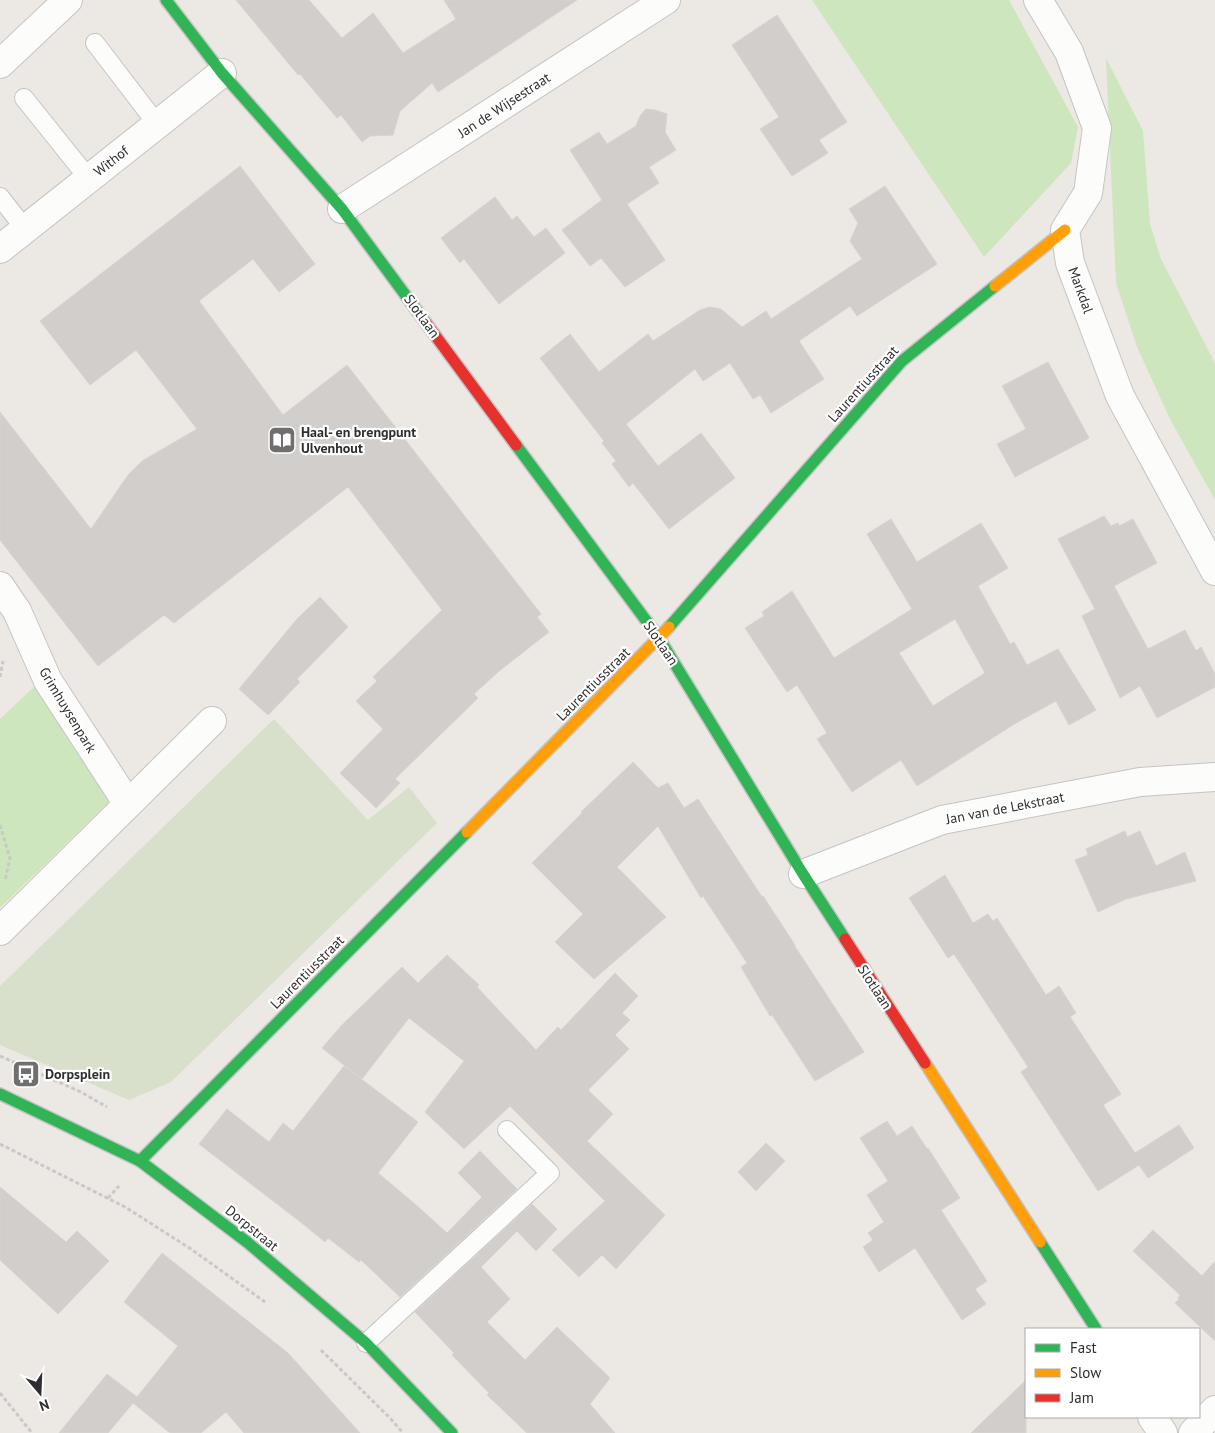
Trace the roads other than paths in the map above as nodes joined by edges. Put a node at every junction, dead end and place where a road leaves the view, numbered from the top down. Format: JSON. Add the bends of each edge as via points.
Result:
{"nodes":[{"id":1,"x":68,"y":0,"type":"edge"},
{"id":2,"x":166,"y":0,"type":"edge"},
{"id":3,"x":666,"y":0,"type":"edge"},
{"id":4,"x":1038,"y":0,"type":"edge"},
{"id":5,"x":94,"y":43,"type":"dead end"},
{"id":6,"x":0,"y":64,"type":"edge"},
{"id":7,"x":222,"y":73,"type":"junction"},
{"id":8,"x":24,"y":98,"type":"dead end"},
{"id":9,"x":157,"y":124,"type":"junction"},
{"id":10,"x":89,"y":179,"type":"junction"},
{"id":11,"x":0,"y":197,"type":"edge"},
{"id":12,"x":342,"y":209,"type":"junction"},
{"id":13,"x":25,"y":229,"type":"junction"},
{"id":14,"x":1065,"y":230,"type":"junction"},
{"id":15,"x":0,"y":250,"type":"edge"},
{"id":16,"x":1215,"y":572,"type":"edge"},
{"id":17,"x":0,"y":586,"type":"edge"},
{"id":18,"x":659,"y":638,"type":"junction"},
{"id":19,"x":212,"y":721,"type":"dead end"},
{"id":20,"x":1215,"y":777,"type":"edge"},
{"id":21,"x":128,"y":804,"type":"junction"},
{"id":22,"x":803,"y":874,"type":"junction"},
{"id":23,"x":0,"y":931,"type":"edge"},
{"id":24,"x":0,"y":1094,"type":"edge"},
{"id":25,"x":506,"y":1130,"type":"dead end"},
{"id":26,"x":140,"y":1161,"type":"junction"},
{"id":27,"x":1095,"y":1328,"type":"edge"},
{"id":28,"x":366,"y":1343,"type":"junction"},
{"id":29,"x":1215,"y":1410,"type":"edge"},
{"id":30,"x":1153,"y":1418,"type":"edge"},
{"id":31,"x":452,"y":1433,"type":"edge"},
{"id":32,"x":1163,"y":1433,"type":"edge"},
{"id":33,"x":1193,"y":1433,"type":"edge"}],
"edges":[{"from":1,"to":6,"type":"street"},
{"from":2,"to":7,"type":"street","name":"Slotlaan"},
{"from":3,"to":12,"type":"street","name":"Jan de Wijsestraat"},
{"from":4,"to":14,"type":"street","via":[[1069,52],[1097,128],[1088,193]]},
{"from":5,"to":9,"type":"lane"},
{"from":7,"to":9,"type":"street","name":"Withof"},
{"from":7,"to":12,"type":"street","name":"Slotlaan"},
{"from":8,"to":10,"type":"lane"},
{"from":9,"to":10,"type":"street","name":"Withof"},
{"from":10,"to":13,"type":"street","name":"Withof"},
{"from":11,"to":13,"type":"lane"},
{"from":12,"to":18,"type":"street","name":"Slotlaan"},
{"from":13,"to":15,"type":"street","name":"Withof"},
{"from":14,"to":16,"type":"street","name":"Markdal","via":[[1070,263],[1120,396]]},
{"from":14,"to":18,"type":"street","name":"Laurentiusstraat","via":[[902,361]]},
{"from":17,"to":21,"type":"street","name":"Grimhuysenpark","via":[[17,611],[48,681]]},
{"from":18,"to":22,"type":"street","name":"Slotlaan"},
{"from":18,"to":26,"type":"street","name":"Laurentiusstraat"},
{"from":19,"to":21,"type":"street"},
{"from":20,"to":22,"type":"street","name":"Jan van de Lekstraat","via":[[1140,782],[942,820]]},
{"from":21,"to":23,"type":"street"},
{"from":22,"to":27,"type":"street","name":"Slotlaan"},
{"from":24,"to":26,"type":"street","name":"Dorpstraat"},
{"from":25,"to":28,"type":"lane","via":[[550,1173]]},
{"from":26,"to":28,"type":"street","name":"Dorpstraat","via":[[247,1242]]},
{"from":28,"to":31,"type":"street","name":"Dorpstraat"},
{"from":29,"to":33,"type":"street"},
{"from":30,"to":32,"type":"street"}]}
